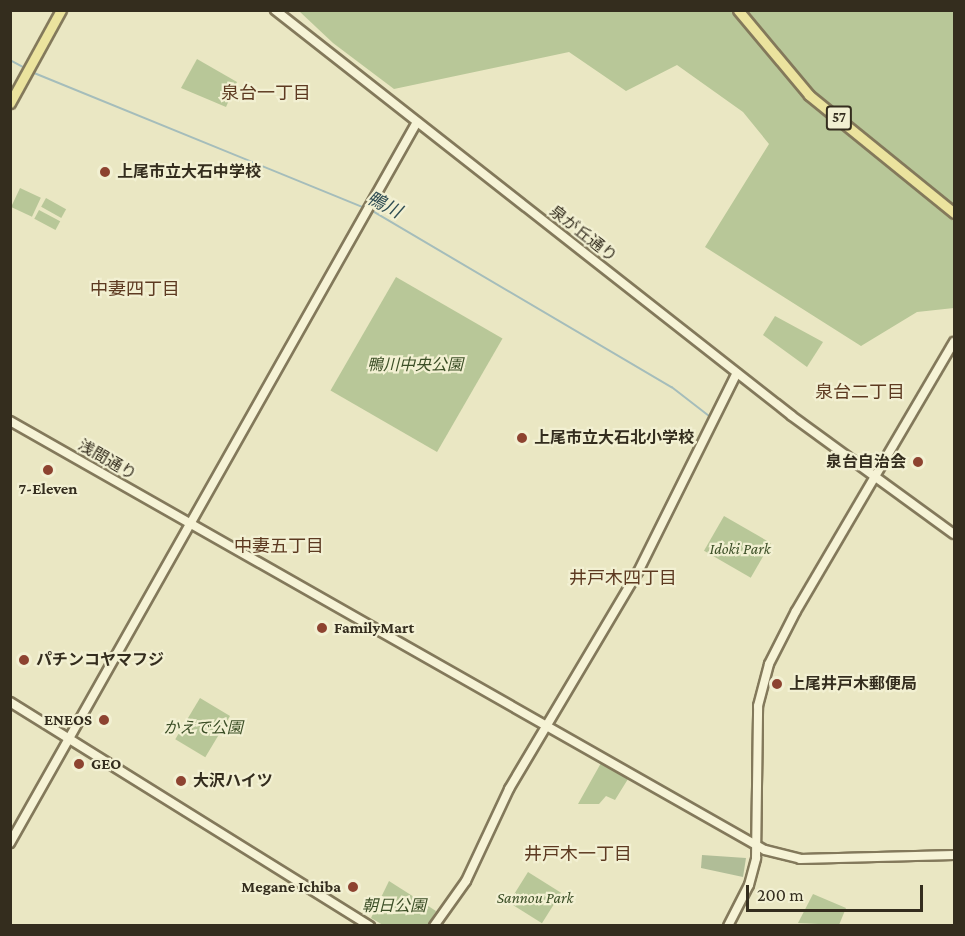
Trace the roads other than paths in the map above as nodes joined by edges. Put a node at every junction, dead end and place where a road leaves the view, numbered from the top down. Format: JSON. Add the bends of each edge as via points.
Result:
{"nodes":[{"id":1,"x":61,"y":10,"type":"edge"},
{"id":2,"x":275,"y":10,"type":"edge"},
{"id":3,"x":738,"y":10,"type":"edge"},
{"id":4,"x":10,"y":103,"type":"edge"},
{"id":5,"x":417,"y":122,"type":"junction"},
{"id":6,"x":954,"y":213,"type":"edge"},
{"id":7,"x":954,"y":342,"type":"edge"},
{"id":8,"x":737,"y":373,"type":"junction"},
{"id":9,"x":10,"y":421,"type":"edge"},
{"id":10,"x":876,"y":477,"type":"junction"},
{"id":11,"x":190,"y":523,"type":"junction"},
{"id":12,"x":954,"y":534,"type":"edge"},
{"id":13,"x":10,"y":702,"type":"edge"},
{"id":14,"x":548,"y":724,"type":"junction"},
{"id":15,"x":69,"y":737,"type":"junction"},
{"id":16,"x":10,"y":843,"type":"edge"},
{"id":17,"x":756,"y":845,"type":"junction"},
{"id":18,"x":954,"y":855,"type":"edge"},
{"id":19,"x":370,"y":926,"type":"edge"},
{"id":20,"x":434,"y":926,"type":"edge"},
{"id":21,"x":728,"y":926,"type":"edge"}],
"edges":[{"from":1,"to":4,"type":"main road"},
{"from":2,"to":5,"type":"street","name":"泉が丘通り"},
{"from":3,"to":6,"type":"main road","number":"57","via":[[809,95]]},
{"from":5,"to":8,"type":"street","name":"泉が丘通り"},
{"from":5,"to":11,"type":"street"},
{"from":7,"to":10,"type":"street"},
{"from":8,"to":10,"type":"street","name":"泉が丘通り"},
{"from":8,"to":14,"type":"street","via":[[639,572]]},
{"from":9,"to":11,"type":"street","name":"浅間通り"},
{"from":10,"to":12,"type":"street","name":"泉が丘通り"},
{"from":10,"to":17,"type":"street","via":[[769,664],[758,706]]},
{"from":11,"to":14,"type":"street","name":"浅間通り"},
{"from":11,"to":15,"type":"street"},
{"from":13,"to":15,"type":"street"},
{"from":14,"to":17,"type":"street","name":"浅間通り"},
{"from":14,"to":20,"type":"street","via":[[509,789],[466,881]]},
{"from":15,"to":16,"type":"street"},
{"from":15,"to":19,"type":"street"},
{"from":17,"to":18,"type":"street","name":"浅間通り","via":[[800,860]]},
{"from":17,"to":21,"type":"street","via":[[749,885]]}]}
